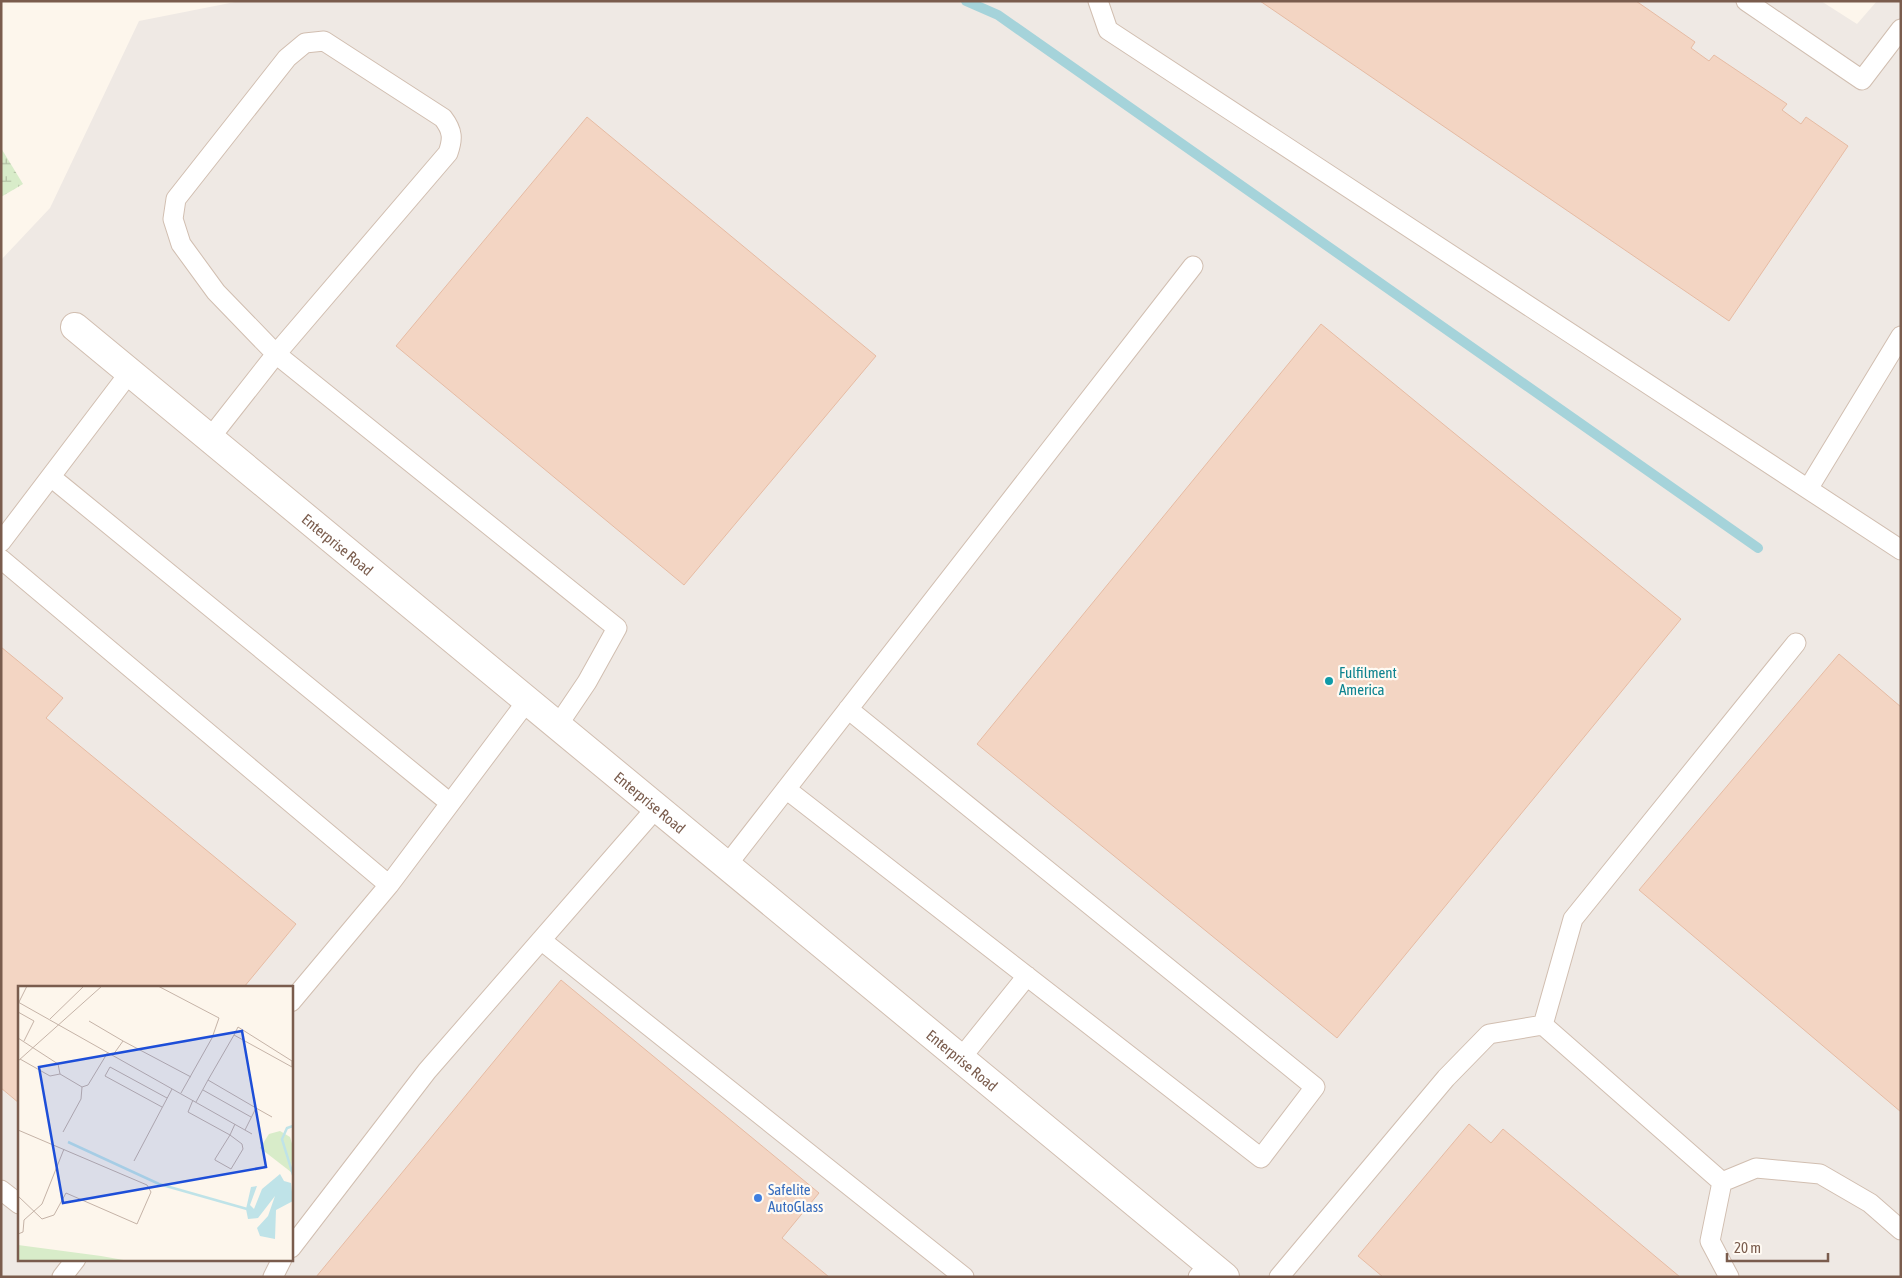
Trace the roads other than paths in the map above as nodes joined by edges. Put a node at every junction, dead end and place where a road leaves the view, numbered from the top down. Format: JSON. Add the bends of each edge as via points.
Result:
{"nodes":[{"id":1,"x":1098,"y":1,"type":"edge"},
{"id":2,"x":1746,"y":1,"type":"edge"},
{"id":3,"x":1901,"y":29,"type":"edge"},
{"id":4,"x":1193,"y":266,"type":"dead end"},
{"id":5,"x":75,"y":327,"type":"dead end"},
{"id":6,"x":1901,"y":336,"type":"edge"},
{"id":7,"x":276,"y":354,"type":"junction"},
{"id":8,"x":130,"y":372,"type":"junction"},
{"id":9,"x":210,"y":438,"type":"junction"},
{"id":10,"x":51,"y":476,"type":"junction"},
{"id":11,"x":1808,"y":489,"type":"junction"},
{"id":12,"x":1,"y":542,"type":"edge"},
{"id":13,"x":1901,"y":550,"type":"edge"},
{"id":14,"x":1,"y":559,"type":"edge"},
{"id":15,"x":1796,"y":643,"type":"dead end"},
{"id":16,"x":528,"y":701,"type":"junction"},
{"id":17,"x":848,"y":709,"type":"junction"},
{"id":18,"x":558,"y":726,"type":"junction"},
{"id":19,"x":786,"y":789,"type":"junction"},
{"id":20,"x":450,"y":804,"type":"junction"},
{"id":21,"x":656,"y":806,"type":"junction"},
{"id":22,"x":727,"y":865,"type":"junction"},
{"id":23,"x":389,"y":885,"type":"junction"},
{"id":24,"x":541,"y":940,"type":"junction"},
{"id":25,"x":1027,"y":976,"type":"junction"},
{"id":26,"x":292,"y":1001,"type":"edge"},
{"id":27,"x":1543,"y":1025,"type":"junction"},
{"id":28,"x":961,"y":1058,"type":"junction"},
{"id":29,"x":1722,"y":1182,"type":"junction"},
{"id":30,"x":1,"y":1190,"type":"edge"},
{"id":31,"x":18,"y":1203,"type":"edge"},
{"id":32,"x":1901,"y":1230,"type":"edge"},
{"id":33,"x":292,"y":1247,"type":"edge"},
{"id":34,"x":75,"y":1260,"type":"edge"},
{"id":35,"x":281,"y":1260,"type":"edge"},
{"id":36,"x":1211,"y":1272,"type":"edge"},
{"id":37,"x":62,"y":1277,"type":"edge"},
{"id":38,"x":272,"y":1277,"type":"edge"},
{"id":39,"x":964,"y":1277,"type":"edge"},
{"id":40,"x":1278,"y":1277,"type":"edge"},
{"id":41,"x":1729,"y":1277,"type":"edge"}],
"edges":[{"from":1,"to":11,"type":"lane","via":[[1108,30]]},
{"from":2,"to":3,"type":"lane","via":[[1862,80]]},
{"from":4,"to":17,"type":"lane"},
{"from":5,"to":8,"type":"street","name":"Enterprise Road"},
{"from":6,"to":11,"type":"lane"},
{"from":7,"to":7,"type":"lane","via":[[448,153],[452,142],[451,128],[443,118],[324,42],[305,43],[287,58],[176,198],[173,219],[181,244],[216,292]]},
{"from":7,"to":9,"type":"lane"},
{"from":7,"to":18,"type":"lane","via":[[617,628]]},
{"from":8,"to":9,"type":"street","name":"Enterprise Road"},
{"from":8,"to":10,"type":"lane"},
{"from":9,"to":16,"type":"street","name":"Enterprise Road"},
{"from":10,"to":12,"type":"lane"},
{"from":10,"to":20,"type":"lane"},
{"from":11,"to":13,"type":"lane"},
{"from":14,"to":23,"type":"lane"},
{"from":15,"to":27,"type":"lane","via":[[1573,919]]},
{"from":16,"to":18,"type":"street","name":"Enterprise Road"},
{"from":16,"to":20,"type":"lane"},
{"from":17,"to":19,"type":"lane"},
{"from":17,"to":25,"type":"lane","via":[[1315,1087],[1261,1158]]},
{"from":18,"to":21,"type":"street","name":"Enterprise Road"},
{"from":19,"to":22,"type":"lane"},
{"from":19,"to":25,"type":"lane"},
{"from":20,"to":23,"type":"lane"},
{"from":21,"to":22,"type":"street","name":"Enterprise Road"},
{"from":21,"to":24,"type":"lane"},
{"from":22,"to":28,"type":"street","name":"Enterprise Road"},
{"from":23,"to":26,"type":"lane"},
{"from":24,"to":33,"type":"lane","via":[[427,1071]]},
{"from":24,"to":39,"type":"lane"},
{"from":25,"to":28,"type":"lane"},
{"from":27,"to":29,"type":"lane"},
{"from":27,"to":40,"type":"lane","via":[[1489,1034],[1446,1078]]},
{"from":28,"to":36,"type":"street","name":"Enterprise Road"},
{"from":29,"to":32,"type":"lane","via":[[1756,1168],[1820,1174],[1870,1203]]},
{"from":29,"to":41,"type":"lane","via":[[1710,1241]]},
{"from":30,"to":31,"type":"lane"},
{"from":34,"to":37,"type":"lane"},
{"from":35,"to":38,"type":"lane"}]}
